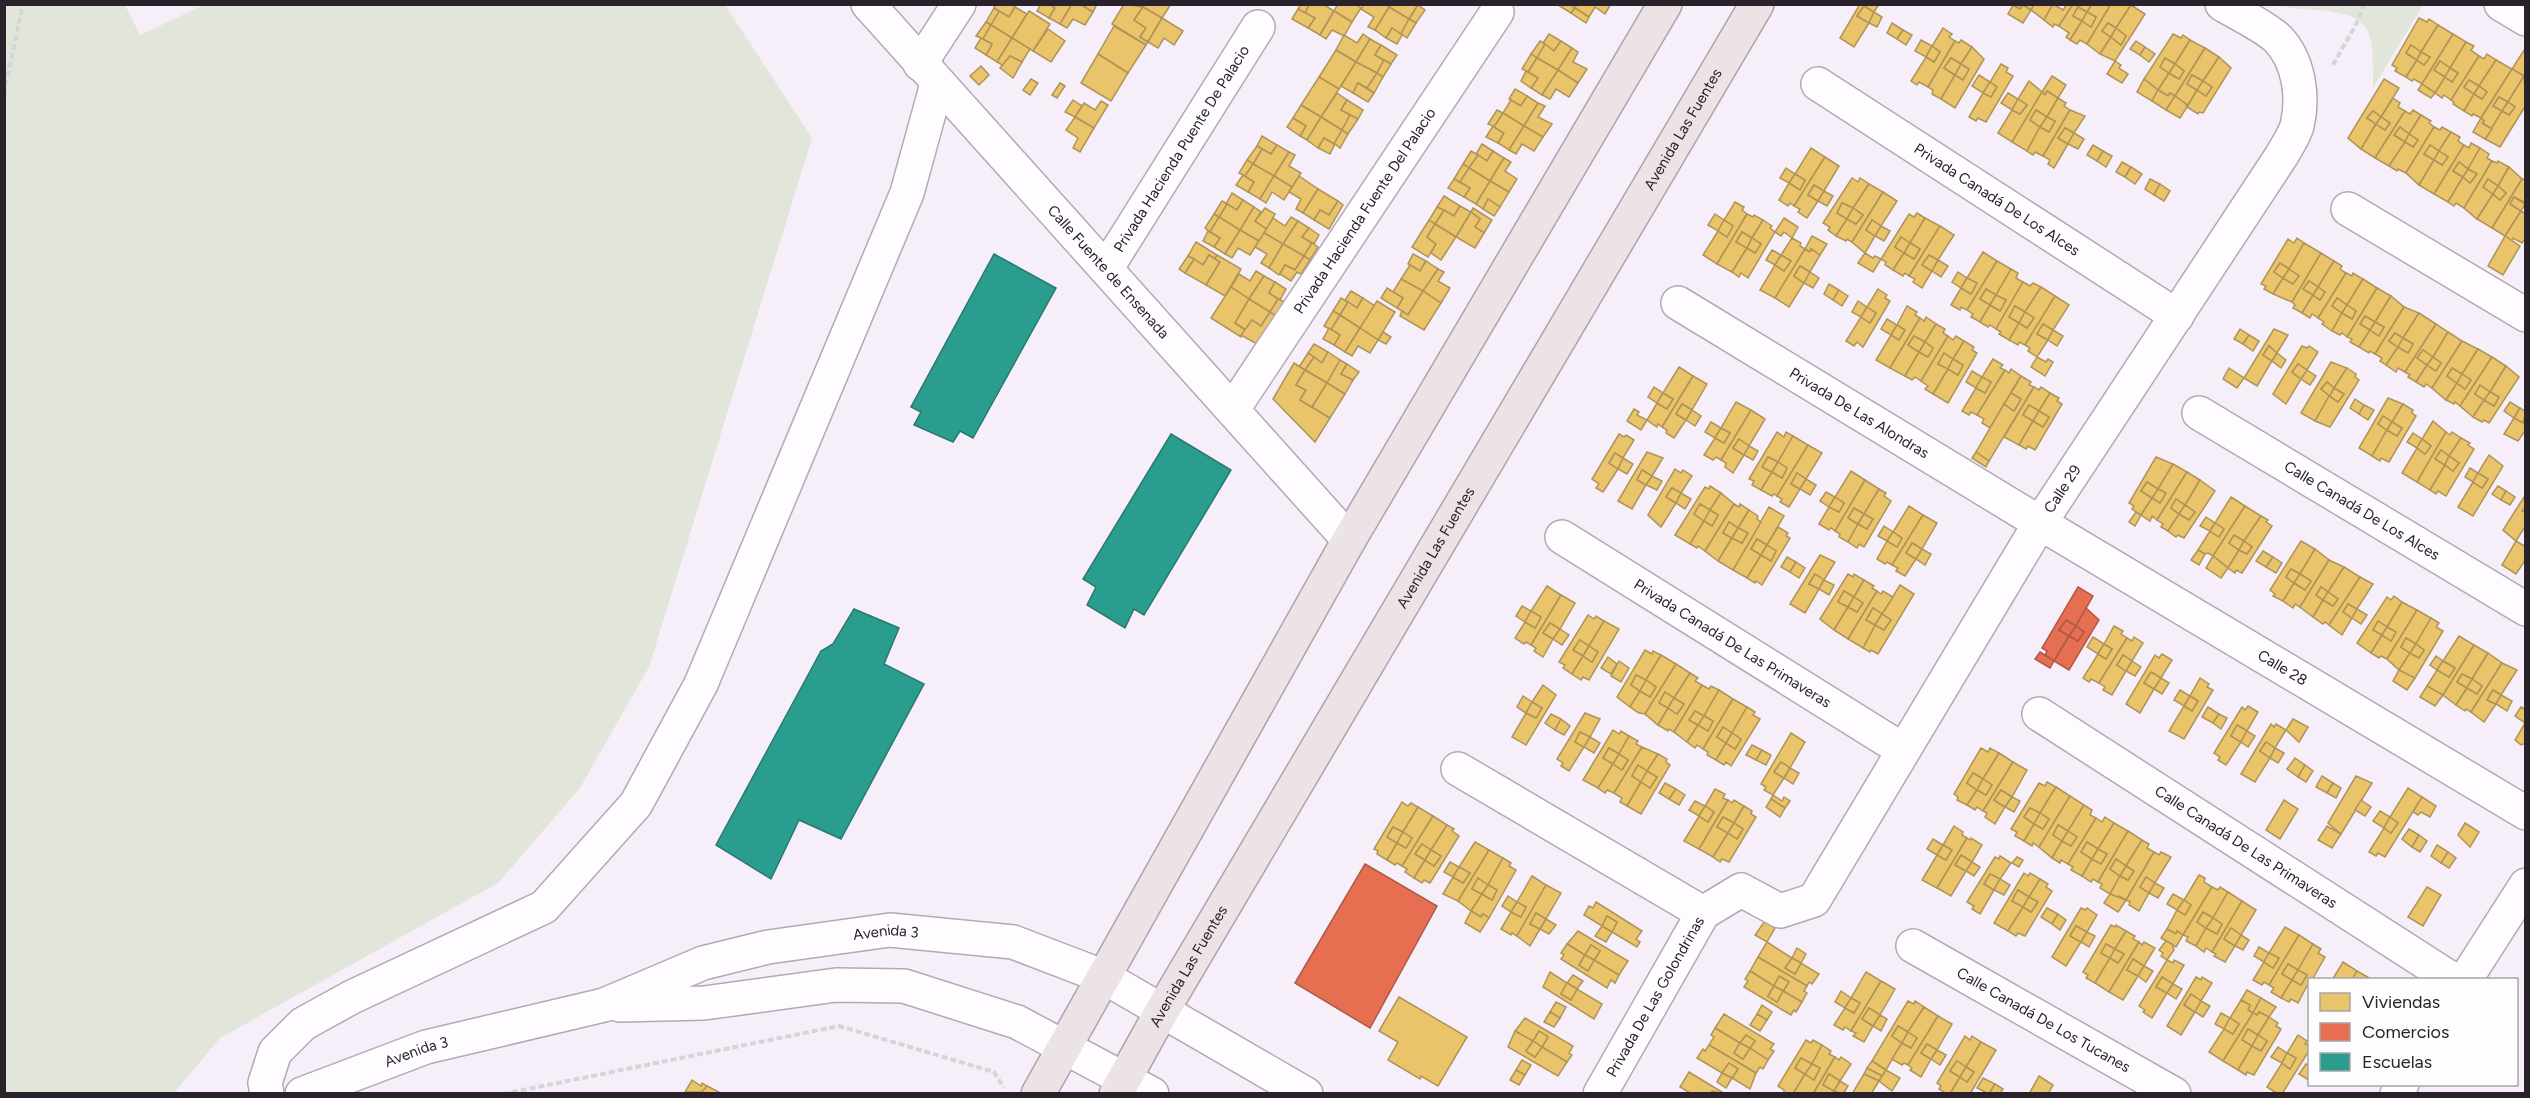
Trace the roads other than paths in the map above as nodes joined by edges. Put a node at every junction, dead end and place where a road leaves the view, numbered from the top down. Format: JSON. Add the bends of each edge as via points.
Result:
{"nodes":[{"id":1,"x":868,"y":4,"type":"edge"},
{"id":2,"x":959,"y":4,"type":"edge"},
{"id":3,"x":1665,"y":4,"type":"edge"},
{"id":4,"x":1757,"y":4,"type":"edge"},
{"id":5,"x":2222,"y":4,"type":"edge"},
{"id":6,"x":2501,"y":4,"type":"edge"},
{"id":7,"x":1497,"y":12,"type":"dead end"},
{"id":8,"x":2526,"y":19,"type":"edge"},
{"id":9,"x":1258,"y":27,"type":"dead end"},
{"id":10,"x":929,"y":74,"type":"junction"},
{"id":11,"x":1818,"y":84,"type":"dead end"},
{"id":12,"x":2348,"y":209,"type":"dead end"},
{"id":13,"x":1106,"y":269,"type":"junction"},
{"id":14,"x":1678,"y":303,"type":"dead end"},
{"id":15,"x":2526,"y":315,"type":"edge"},
{"id":16,"x":2177,"y":316,"type":"junction"},
{"id":17,"x":1233,"y":409,"type":"junction"},
{"id":18,"x":2199,"y":413,"type":"dead end"},
{"id":19,"x":2040,"y":523,"type":"junction"},
{"id":20,"x":1562,"y":537,"type":"dead end"},
{"id":21,"x":1349,"y":540,"type":"junction"},
{"id":22,"x":2526,"y":609,"type":"edge"},
{"id":23,"x":2039,"y":714,"type":"dead end"},
{"id":24,"x":1903,"y":750,"type":"junction"},
{"id":25,"x":1458,"y":769,"type":"dead end"},
{"id":26,"x":2526,"y":813,"type":"edge"},
{"id":27,"x":2526,"y":885,"type":"edge"},
{"id":28,"x":1814,"y":900,"type":"joint"},
{"id":29,"x":1703,"y":912,"type":"junction"},
{"id":30,"x":851,"y":935,"type":"junction"},
{"id":31,"x":1913,"y":946,"type":"dead end"},
{"id":32,"x":1102,"y":976,"type":"junction"},
{"id":33,"x":2450,"y":978,"type":"edge"},
{"id":34,"x":2466,"y":978,"type":"edge"},
{"id":35,"x":854,"y":985,"type":"junction"},
{"id":36,"x":604,"y":1005,"type":"junction"},
{"id":37,"x":1162,"y":1011,"type":"junction"},
{"id":38,"x":1065,"y":1047,"type":"junction"},
{"id":39,"x":1130,"y":1089,"type":"edge"},
{"id":40,"x":267,"y":1094,"type":"edge"},
{"id":41,"x":302,"y":1094,"type":"edge"},
{"id":42,"x":1038,"y":1094,"type":"edge"},
{"id":43,"x":1306,"y":1094,"type":"edge"},
{"id":44,"x":1600,"y":1094,"type":"edge"},
{"id":45,"x":2174,"y":1094,"type":"edge"}],
"edges":[{"from":1,"to":10,"type":"street","name":"Calle Fuente de Ensenada"},
{"from":2,"to":10,"type":"street"},
{"from":3,"to":21,"type":"main road"},
{"from":4,"to":37,"type":"main road","name":"Avenida Las Fuentes"},
{"from":5,"to":16,"type":"street","name":"Calle 29","via":[[2277,38],[2290,56],[2299,79],[2297,128]]},
{"from":6,"to":8,"type":"street"},
{"from":7,"to":17,"type":"street","name":"Privada Hacienda Fuente Del Palacio"},
{"from":9,"to":13,"type":"street","name":"Privada Hacienda Puente De Palacio"},
{"from":10,"to":13,"type":"street","name":"Calle Fuente de Ensenada"},
{"from":10,"to":40,"type":"street","via":[[906,193],[701,684],[636,804],[544,907],[303,1024],[275,1052],[266,1083]]},
{"from":11,"to":16,"type":"street","name":"Privada Canadá De Los Alces"},
{"from":12,"to":15,"type":"street"},
{"from":13,"to":17,"type":"street","name":"Calle Fuente de Ensenada"},
{"from":14,"to":19,"type":"street","name":"Privada De Las Alondras"},
{"from":16,"to":19,"type":"street","name":"Calle 29"},
{"from":17,"to":21,"type":"street","name":"Calle Fuente de Ensenada"},
{"from":18,"to":22,"type":"street","name":"Calle Canadá De Los Alces"},
{"from":19,"to":24,"type":"street","name":"Calle 29"},
{"from":19,"to":26,"type":"street","name":"Calle 28"},
{"from":20,"to":24,"type":"street","name":"Privada Canadá De Las Primaveras"},
{"from":21,"to":32,"type":"main road"},
{"from":23,"to":33,"type":"street","name":"Calle Canadá De Las Primaveras"},
{"from":24,"to":28,"type":"street","name":"Calle 29"},
{"from":25,"to":29,"type":"street"},
{"from":27,"to":34,"type":"street"},
{"from":28,"to":29,"type":"street","name":"Privada De Las Golondrinas","via":[[1780,911],[1741,890]]},
{"from":29,"to":44,"type":"street","name":"Privada De Las Golondrinas"},
{"from":30,"to":32,"type":"street","name":"Avenida 3","via":[[890,930],[1013,942]]},
{"from":30,"to":35,"type":"street"},
{"from":30,"to":36,"type":"street","name":"Avenida 3","via":[[768,947],[703,963]]},
{"from":31,"to":45,"type":"street","name":"Calle Canadá De Los Tucanes"},
{"from":32,"to":37,"type":"street","name":"Avenida 3"},
{"from":32,"to":38,"type":"main road"},
{"from":35,"to":36,"type":"street","name":"Avenida 3","via":[[704,1003]]},
{"from":35,"to":38,"type":"street","name":"Avenida 3","via":[[904,986],[1017,1022]]},
{"from":36,"to":41,"type":"street","name":"Avenida 3","via":[[426,1047]]},
{"from":37,"to":39,"type":"main road","name":"Avenida Las Fuentes"},
{"from":37,"to":43,"type":"street","name":"Avenida 3"},
{"from":38,"to":39,"type":"street","name":"Avenida 3"},
{"from":38,"to":42,"type":"main road"}]}
